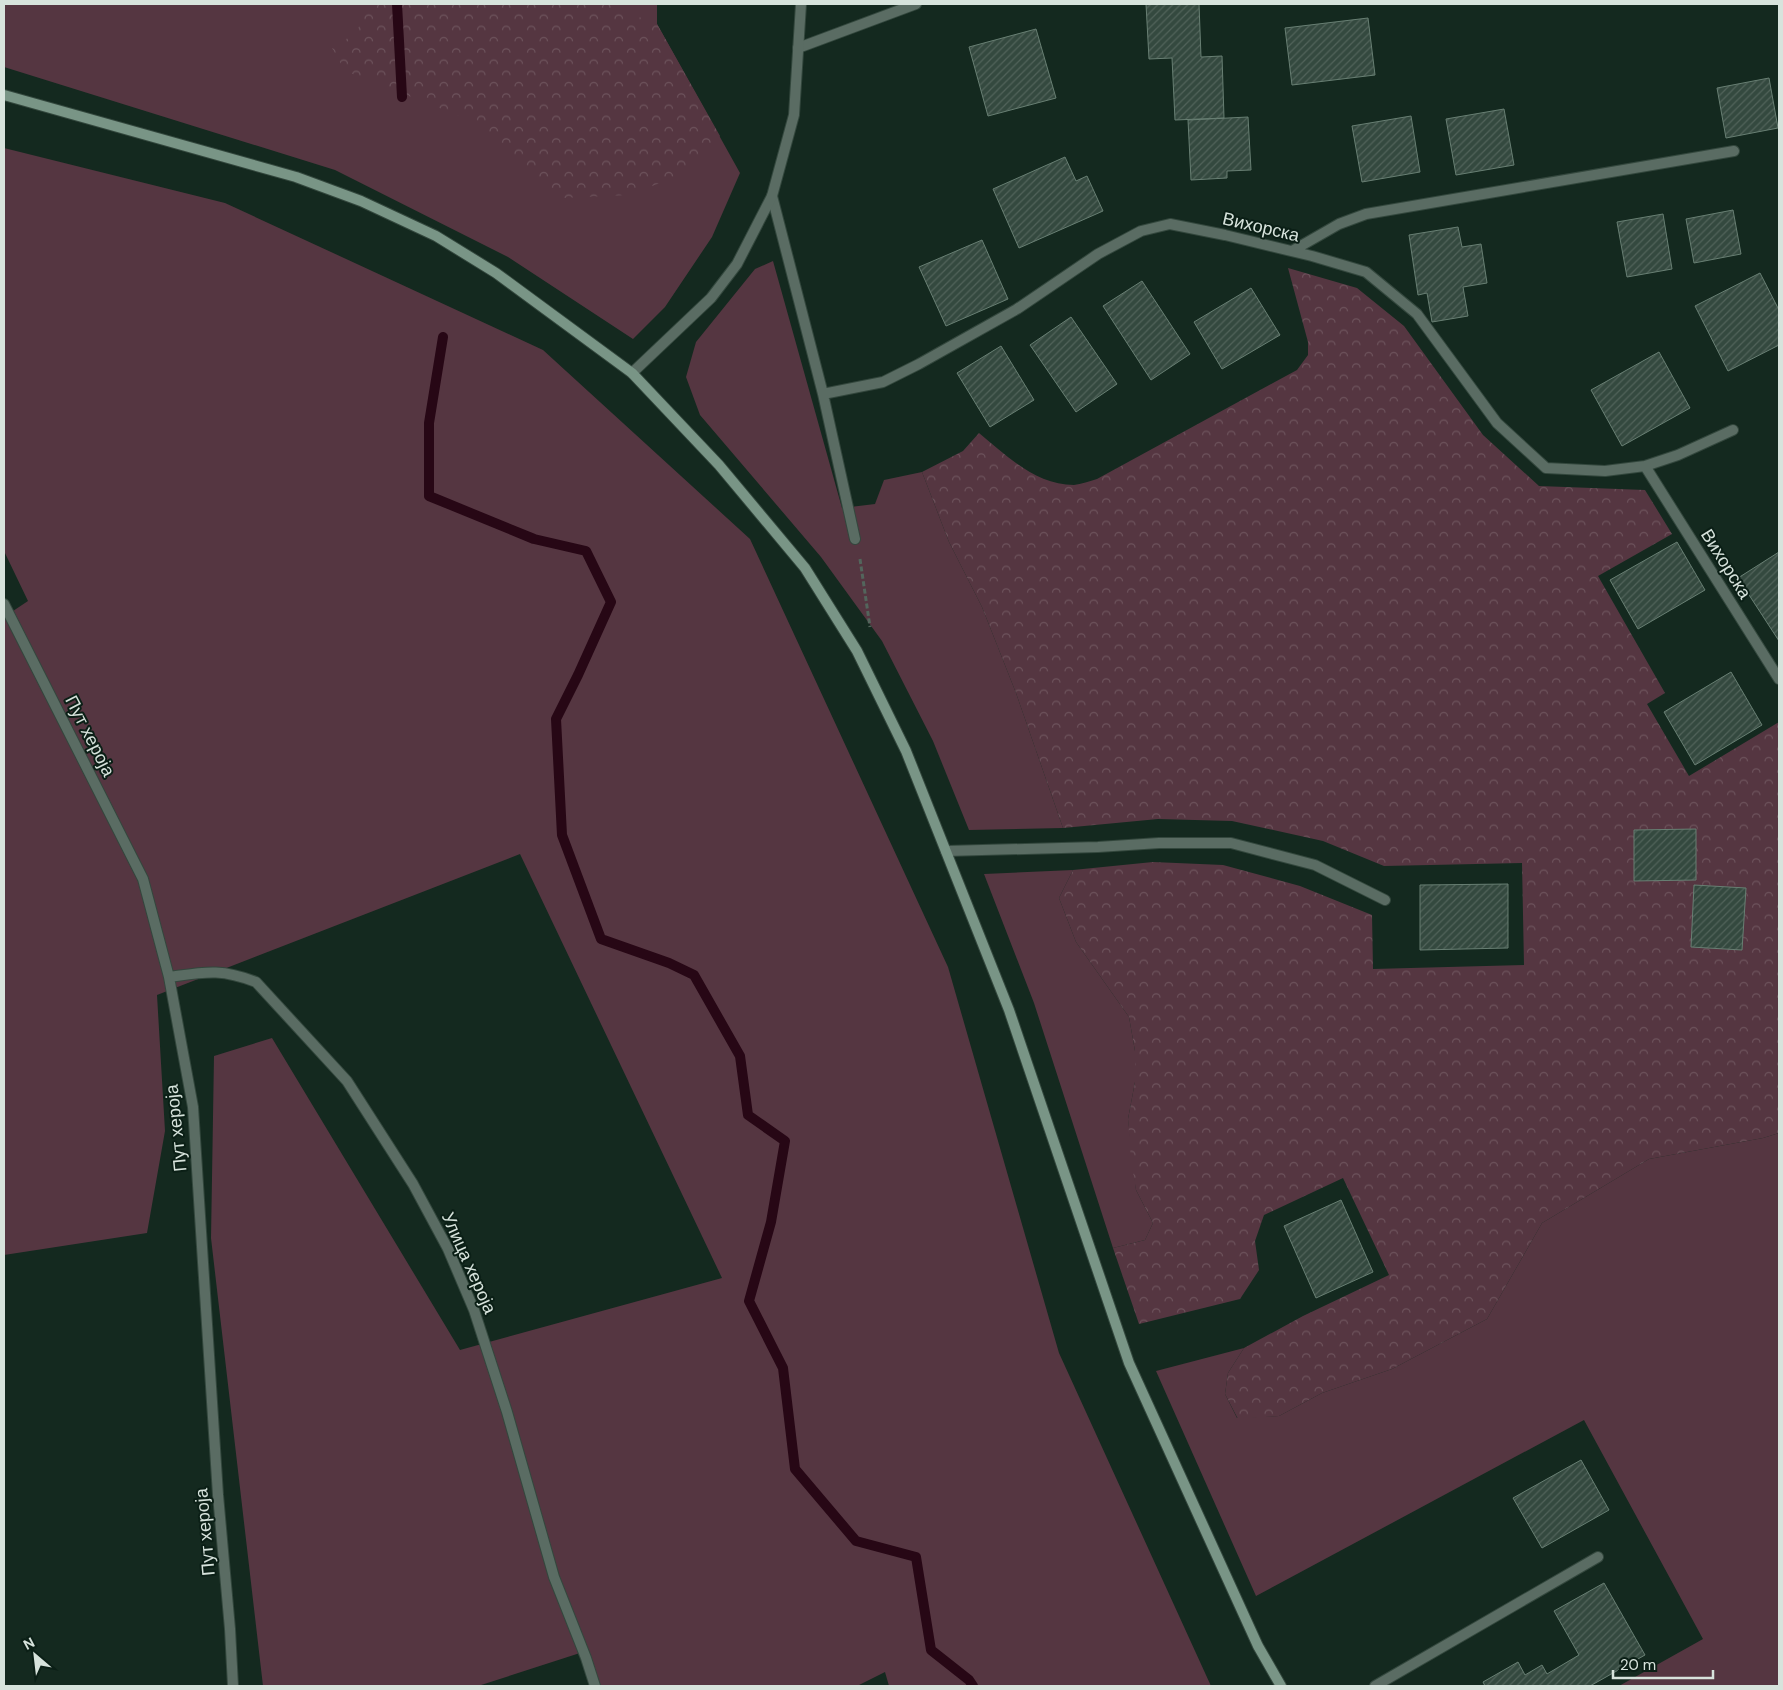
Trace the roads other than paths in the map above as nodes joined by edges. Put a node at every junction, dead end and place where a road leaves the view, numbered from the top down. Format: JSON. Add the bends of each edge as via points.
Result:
{"nodes":[{"id":1,"x":801,"y":4,"type":"edge"},
{"id":2,"x":916,"y":4,"type":"edge"},
{"id":3,"x":798,"y":48,"type":"junction"},
{"id":4,"x":4,"y":95,"type":"edge"},
{"id":5,"x":1734,"y":152,"type":"dead end"},
{"id":6,"x":772,"y":196,"type":"junction"},
{"id":7,"x":1292,"y":251,"type":"junction"},
{"id":8,"x":632,"y":373,"type":"junction"},
{"id":9,"x":823,"y":394,"type":"junction"},
{"id":10,"x":1733,"y":430,"type":"dead end"},
{"id":11,"x":1645,"y":466,"type":"junction"},
{"id":12,"x":855,"y":539,"type":"road end"},
{"id":13,"x":4,"y":604,"type":"edge"},
{"id":14,"x":1779,"y":679,"type":"edge"},
{"id":15,"x":946,"y":851,"type":"junction"},
{"id":16,"x":1385,"y":900,"type":"dead end"},
{"id":17,"x":169,"y":977,"type":"junction"},
{"id":18,"x":1598,"y":1557,"type":"dead end"},
{"id":19,"x":233,"y":1686,"type":"edge"},
{"id":20,"x":595,"y":1686,"type":"edge"},
{"id":21,"x":1281,"y":1686,"type":"edge"},
{"id":22,"x":1375,"y":1686,"type":"edge"}],
"edges":[{"from":1,"to":3,"type":"street"},
{"from":2,"to":3,"type":"street"},
{"from":3,"to":6,"type":"street","via":[[794,115]]},
{"from":4,"to":8,"type":"main road","via":[[296,176],[361,201],[436,236],[496,273]]},
{"from":5,"to":7,"type":"street","via":[[1366,214],[1340,224]]},
{"from":6,"to":8,"type":"street","via":[[737,264],[711,298]]},
{"from":6,"to":9,"type":"street"},
{"from":7,"to":9,"type":"street","name":"Вихорска","via":[[1170,224],[1141,231],[919,364],[883,382]]},
{"from":7,"to":11,"type":"street","name":"Вихорска","via":[[1366,272],[1417,314],[1497,423],[1546,468],[1605,471]]},
{"from":8,"to":15,"type":"main road","via":[[719,465],[805,568],[857,651],[906,751]]},
{"from":9,"to":12,"type":"street"},
{"from":10,"to":11,"type":"street","name":"Вихорска"},
{"from":11,"to":14,"type":"street","name":"Вихорска"},
{"from":13,"to":17,"type":"street","name":"Пут хероја","via":[[143,879]]},
{"from":15,"to":16,"type":"street","via":[[1231,843],[1315,864]]},
{"from":15,"to":21,"type":"main road","via":[[1008,1010],[1128,1363],[1258,1646]]},
{"from":17,"to":19,"type":"street","name":"Пут хероја","via":[[193,1108]]},
{"from":17,"to":20,"type":"street","name":"Улица хероја","via":[[209,971],[237,974],[256,982],[347,1081],[413,1184],[448,1249],[474,1310],[554,1577]]},
{"from":18,"to":22,"type":"street"}]}
